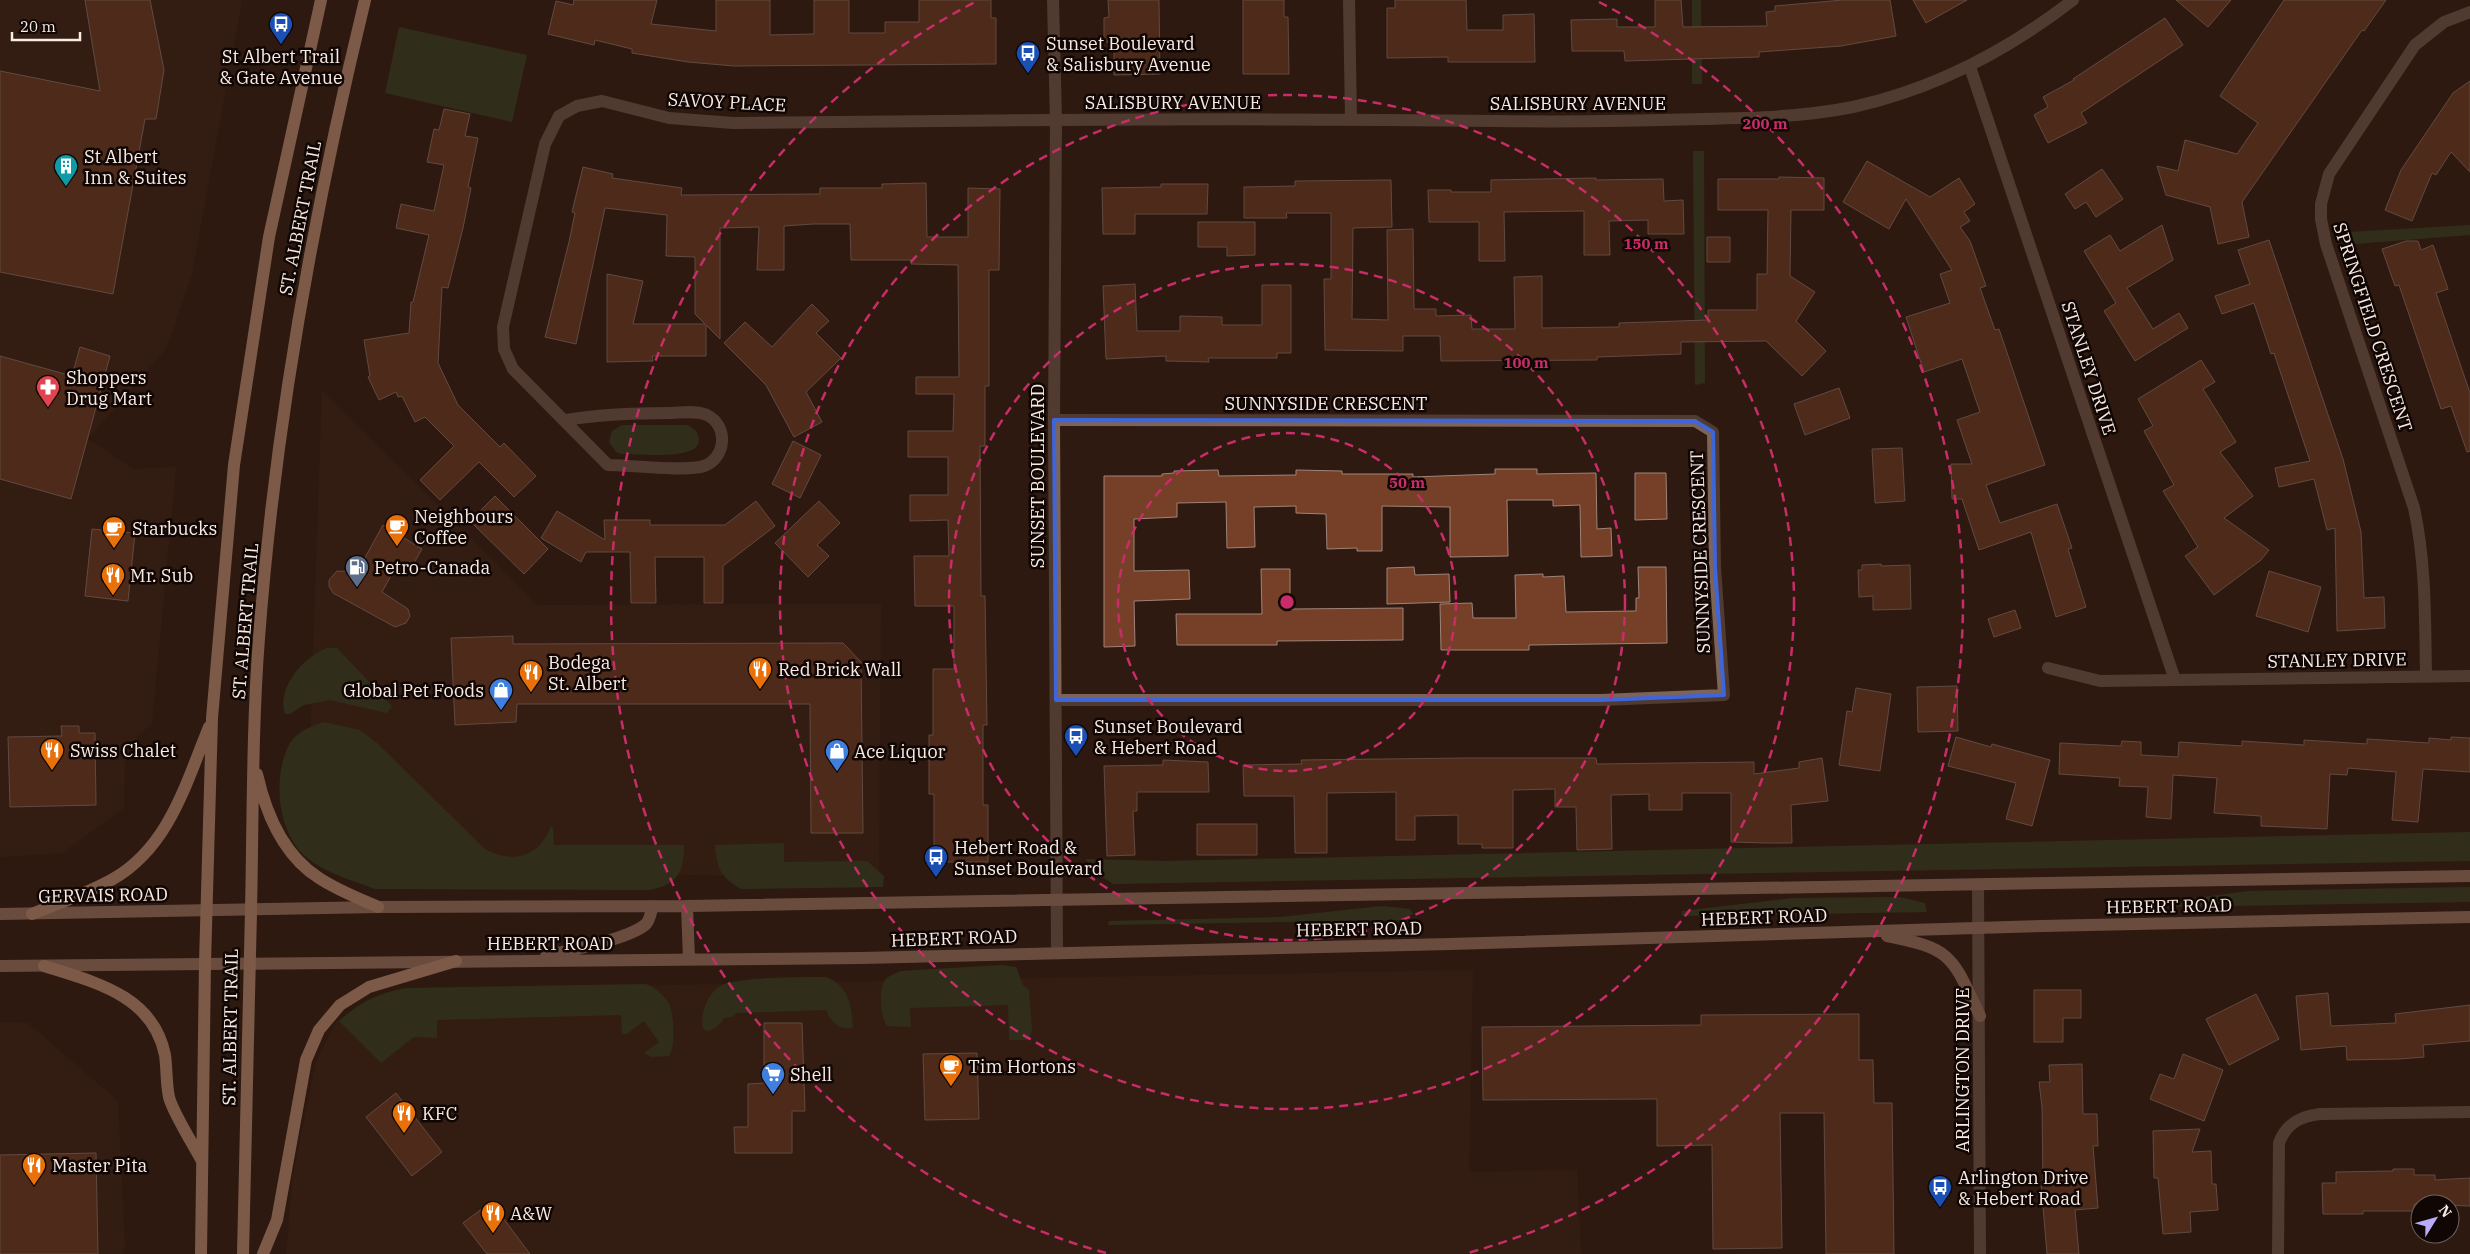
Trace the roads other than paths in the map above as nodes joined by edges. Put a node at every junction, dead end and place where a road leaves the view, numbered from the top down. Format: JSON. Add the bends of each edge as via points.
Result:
{"nodes":[{"id":1,"x":321,"y":0,"type":"edge"},
{"id":2,"x":365,"y":0,"type":"edge"},
{"id":3,"x":1053,"y":0,"type":"edge"},
{"id":4,"x":1349,"y":0,"type":"edge"},
{"id":5,"x":2073,"y":0,"type":"edge"},
{"id":6,"x":2470,"y":12,"type":"edge"},
{"id":7,"x":1970,"y":66,"type":"junction"},
{"id":8,"x":1351,"y":119,"type":"junction"},
{"id":9,"x":1056,"y":120,"type":"junction"},
{"id":10,"x":566,"y":420,"type":"junction"},
{"id":11,"x":1054,"y":420,"type":"junction"},
{"id":12,"x":2048,"y":668,"type":"dead end"},
{"id":13,"x":2470,"y":676,"type":"edge"},
{"id":14,"x":2426,"y":677,"type":"junction"},
{"id":15,"x":2175,"y":680,"type":"junction"},
{"id":16,"x":1056,"y":700,"type":"junction"},
{"id":17,"x":212,"y":718,"type":"junction"},
{"id":18,"x":252,"y":754,"type":"junction"},
{"id":19,"x":2470,"y":876,"type":"edge"},
{"id":20,"x":1978,"y":885,"type":"junction"},
{"id":21,"x":1057,"y":898,"type":"junction"},
{"id":22,"x":653,"y":906,"type":"junction"},
{"id":23,"x":688,"y":906,"type":"junction"},
{"id":24,"x":378,"y":907,"type":"junction"},
{"id":25,"x":251,"y":909,"type":"junction"},
{"id":26,"x":206,"y":910,"type":"junction"},
{"id":27,"x":0,"y":914,"type":"edge"},
{"id":28,"x":32,"y":914,"type":"junction"},
{"id":29,"x":2470,"y":918,"type":"edge"},
{"id":30,"x":1979,"y":928,"type":"junction"},
{"id":31,"x":1868,"y":932,"type":"junction"},
{"id":32,"x":1057,"y":952,"type":"junction"},
{"id":33,"x":689,"y":959,"type":"junction"},
{"id":34,"x":456,"y":961,"type":"junction"},
{"id":35,"x":527,"y":961,"type":"junction"},
{"id":36,"x":205,"y":963,"type":"junction"},
{"id":37,"x":249,"y":963,"type":"junction"},
{"id":38,"x":0,"y":966,"type":"edge"},
{"id":39,"x":44,"y":966,"type":"junction"},
{"id":40,"x":1980,"y":1016,"type":"junction"},
{"id":41,"x":2470,"y":1112,"type":"edge"},
{"id":42,"x":203,"y":1163,"type":"junction"},
{"id":43,"x":201,"y":1254,"type":"edge"},
{"id":44,"x":243,"y":1254,"type":"edge"},
{"id":45,"x":263,"y":1254,"type":"edge"},
{"id":46,"x":1980,"y":1254,"type":"edge"},
{"id":47,"x":2278,"y":1254,"type":"edge"}],
"edges":[{"from":1,"to":17,"type":"main road","name":"ST. ALBERT TRAIL","via":[[270,237],[251,350],[234,465]]},
{"from":2,"to":18,"type":"main road","name":"ST. ALBERT TRAIL","via":[[314,232],[295,336],[273,494]]},
{"from":3,"to":9,"type":"street","name":"SUNSET BOULEVARD"},
{"from":4,"to":8,"type":"street"},
{"from":5,"to":7,"type":"street","name":"SALISBURY AVENUE","via":[[2021,38]]},
{"from":6,"to":14,"type":"street","name":"SPRINGFIELD CRESCENT","via":[[2444,22],[2415,44],[2329,174],[2321,204],[2326,244],[2415,516],[2422,554]]},
{"from":7,"to":8,"type":"street","name":"SALISBURY AVENUE","via":[[1892,97],[1852,107],[1778,116],[1586,122]]},
{"from":7,"to":15,"type":"street","name":"STANLEY DRIVE"},
{"from":8,"to":9,"type":"street","name":"SALISBURY AVENUE"},
{"from":9,"to":10,"type":"street","name":"SAVOY PLACE","via":[[733,123],[669,118],[602,101],[578,106],[559,116],[545,144],[502,338],[513,369]]},
{"from":9,"to":11,"type":"street","name":"SUNSET BOULEVARD"},
{"from":10,"to":10,"type":"street","name":"SAVOY PLACE","via":[[608,465],[703,467],[716,458],[722,443],[722,435],[714,420],[699,413],[610,413]]},
{"from":11,"to":16,"type":"street","name":"SUNSET BOULEVARD"},
{"from":11,"to":16,"type":"street","name":"SUNNYSIDE CRESCENT","via":[[1695,421],[1713,432],[1714,568],[1724,695],[1601,700]]},
{"from":12,"to":15,"type":"street","name":"STANLEY DRIVE","via":[[2100,681]]},
{"from":13,"to":14,"type":"street","name":"STANLEY DRIVE"},
{"from":14,"to":15,"type":"street","name":"STANLEY DRIVE"},
{"from":16,"to":21,"type":"street","name":"SUNSET BOULEVARD"},
{"from":17,"to":26,"type":"main road","name":"ST. ALBERT TRAIL"},
{"from":17,"to":28,"type":"main road","via":[[171,817],[152,847],[112,880]]},
{"from":18,"to":24,"type":"main road","via":[[264,807],[289,850],[320,880]]},
{"from":18,"to":25,"type":"main road","name":"ST. ALBERT TRAIL"},
{"from":19,"to":20,"type":"main road","name":"HEBERT ROAD"},
{"from":20,"to":21,"type":"main road","name":"HEBERT ROAD"},
{"from":20,"to":30,"type":"street","name":"ARLINGTON DRIVE"},
{"from":21,"to":23,"type":"main road","name":"HEBERT ROAD"},
{"from":21,"to":32,"type":"street","name":"SUNSET BOULEVARD"},
{"from":22,"to":23,"type":"main road","name":"HEBERT ROAD"},
{"from":22,"to":24,"type":"main road","name":"HEBERT ROAD"},
{"from":22,"to":35,"type":"main road","via":[[647,923],[637,930]]},
{"from":23,"to":33,"type":"main road"},
{"from":24,"to":25,"type":"main road","name":"HEBERT ROAD"},
{"from":25,"to":26,"type":"main road","name":"GERVAIS ROAD"},
{"from":25,"to":37,"type":"main road","name":"ST. ALBERT TRAIL"},
{"from":26,"to":28,"type":"main road","name":"GERVAIS ROAD"},
{"from":26,"to":36,"type":"main road","name":"ST. ALBERT TRAIL"},
{"from":27,"to":28,"type":"main road","name":"GERVAIS ROAD"},
{"from":29,"to":30,"type":"main road","name":"HEBERT ROAD"},
{"from":30,"to":31,"type":"main road","name":"HEBERT ROAD"},
{"from":30,"to":40,"type":"street","name":"ARLINGTON DRIVE"},
{"from":31,"to":32,"type":"main road","name":"HEBERT ROAD"},
{"from":31,"to":40,"type":"main road","via":[[1922,943],[1947,956]]},
{"from":32,"to":33,"type":"main road","name":"HEBERT ROAD"},
{"from":33,"to":35,"type":"main road","name":"HEBERT ROAD"},
{"from":34,"to":35,"type":"main road","name":"HEBERT ROAD"},
{"from":34,"to":37,"type":"main road","name":"HEBERT ROAD"},
{"from":34,"to":45,"type":"main road","via":[[368,986],[340,1005],[319,1030],[306,1060],[277,1220]]},
{"from":36,"to":37,"type":"main road","name":"HEBERT ROAD"},
{"from":36,"to":39,"type":"main road"},
{"from":36,"to":42,"type":"main road","name":"ST. ALBERT TRAIL"},
{"from":37,"to":44,"type":"main road","name":"ST. ALBERT TRAIL"},
{"from":38,"to":39,"type":"main road"},
{"from":39,"to":42,"type":"main road","via":[[111,988],[126,996],[144,1014],[159,1037],[169,1098]]},
{"from":40,"to":46,"type":"street","name":"ARLINGTON DRIVE"},
{"from":41,"to":47,"type":"street","via":[[2320,1114],[2296,1120],[2282,1133],[2278,1143]]},
{"from":42,"to":43,"type":"main road","name":"ST. ALBERT TRAIL"}]}
